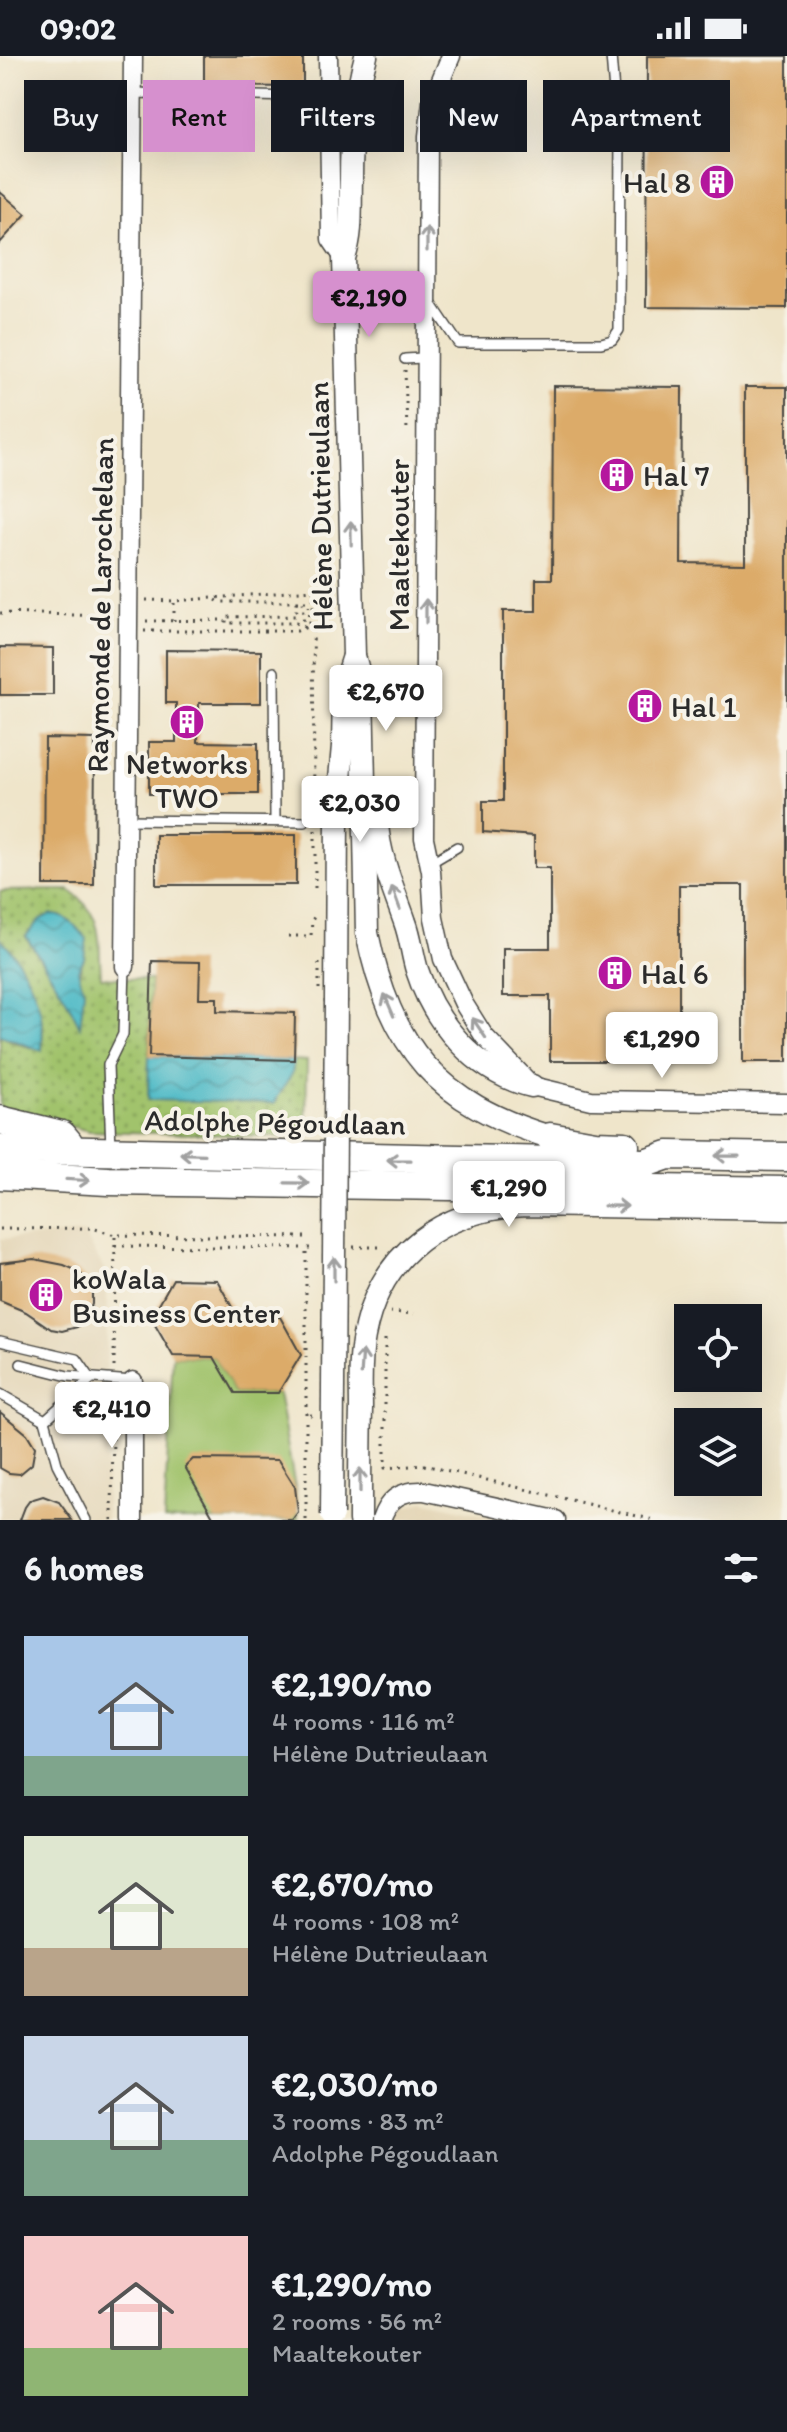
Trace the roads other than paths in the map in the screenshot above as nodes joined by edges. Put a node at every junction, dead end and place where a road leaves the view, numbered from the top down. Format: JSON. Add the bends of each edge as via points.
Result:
{"nodes":[{"id":1,"x":133,"y":56,"type":"edge"},
{"id":2,"x":328,"y":56,"type":"edge"},
{"id":3,"x":366,"y":56,"type":"edge"},
{"id":4,"x":451,"y":56,"type":"edge"},
{"id":5,"x":611,"y":56,"type":"edge"},
{"id":6,"x":133,"y":93,"type":"junction"},
{"id":7,"x":271,"y":96,"type":"edge"},
{"id":8,"x":344,"y":258,"type":"junction"},
{"id":9,"x":427,"y":297,"type":"junction"},
{"id":10,"x":422,"y":358,"type":"dead end"},
{"id":11,"x":405,"y":359,"type":"dead end"},
{"id":12,"x":354,"y":656,"type":"junction"},
{"id":13,"x":274,"y":672,"type":"dead end"},
{"id":14,"x":364,"y":781,"type":"junction"},
{"id":15,"x":126,"y":820,"type":"junction"},
{"id":16,"x":275,"y":820,"type":"junction"},
{"id":17,"x":305,"y":822,"type":"dead end"},
{"id":18,"x":457,"y":847,"type":"dead end"},
{"id":19,"x":430,"y":863,"type":"junction"},
{"id":20,"x":125,"y":967,"type":"joint"},
{"id":21,"x":532,"y":1086,"type":"junction"},
{"id":22,"x":787,"y":1103,"type":"edge"},
{"id":23,"x":0,"y":1120,"type":"edge"},
{"id":24,"x":550,"y":1137,"type":"joint"},
{"id":25,"x":0,"y":1149,"type":"edge"},
{"id":26,"x":77,"y":1151,"type":"junction"},
{"id":27,"x":111,"y":1152,"type":"junction"},
{"id":28,"x":668,"y":1155,"type":"junction"},
{"id":29,"x":787,"y":1157,"type":"edge"},
{"id":30,"x":0,"y":1175,"type":"edge"},
{"id":31,"x":787,"y":1191,"type":"edge"},
{"id":32,"x":787,"y":1209,"type":"edge"},
{"id":33,"x":0,"y":1341,"type":"edge"},
{"id":34,"x":21,"y":1364,"type":"dead end"},
{"id":35,"x":91,"y":1379,"type":"junction"},
{"id":36,"x":133,"y":1381,"type":"joint"},
{"id":37,"x":0,"y":1394,"type":"edge"},
{"id":38,"x":45,"y":1420,"type":"junction"},
{"id":39,"x":332,"y":1517,"type":"edge"},
{"id":40,"x":86,"y":1520,"type":"edge"},
{"id":41,"x":133,"y":1520,"type":"edge"},
{"id":42,"x":360,"y":1520,"type":"edge"},
{"id":43,"x":381,"y":1520,"type":"edge"},
{"id":44,"x":556,"y":1520,"type":"edge"}],
"edges":[{"from":1,"to":6,"type":"street","name":"Raymonde de Larochelaan"},
{"from":2,"to":8,"type":"street","via":[[331,239]]},
{"from":3,"to":8,"type":"street","name":"Hélène Dutrieulaan","via":[[353,124],[351,236]]},
{"from":9,"to":4,"type":"street","name":"Maaltekouter","one_way":true,"via":[[428,136],[432,101]]},
{"from":5,"to":9,"type":"lane","via":[[620,127],[619,330],[612,340],[458,343]]},
{"from":6,"to":7,"type":"lane"},
{"from":6,"to":15,"type":"street","name":"Raymonde de Larochelaan"},
{"from":12,"to":8,"type":"street","name":"Hélène Dutrieulaan","one_way":true},
{"from":19,"to":9,"type":"street","name":"Maaltekouter","one_way":true,"via":[[424,838]]},
{"from":10,"to":11,"type":"lane"},
{"from":12,"to":14,"type":"street","name":"Hélène Dutrieulaan","via":[[362,685]]},
{"from":39,"to":12,"type":"street","name":"Hélène Dutrieulaan","one_way":true,"bridge":true,"via":[[337,812],[344,687]]},
{"from":13,"to":16,"type":"lane"},
{"from":21,"to":14,"type":"street","one_way":true,"via":[[513,1082],[476,1058],[442,1022],[428,998],[383,859],[376,799]]},
{"from":24,"to":14,"type":"street","name":"Adolphe Pégoudlaan","one_way":true,"via":[[478,1109],[421,1062],[401,1033],[381,987],[367,933]]},
{"from":15,"to":16,"type":"lane"},
{"from":15,"to":20,"type":"street","name":"Raymonde de Larochelaan"},
{"from":16,"to":17,"type":"lane"},
{"from":18,"to":19,"type":"lane"},
{"from":21,"to":19,"type":"street","name":"Maaltekouter","one_way":true,"via":[[484,1036],[447,969],[434,918]]},
{"from":20,"to":27,"type":"lane","name":"Raymonde de Larochelaan","via":[[123,1034],[108,1065]]},
{"from":21,"to":22,"type":"street","via":[[591,1100]]},
{"from":23,"to":26,"type":"highway","via":[[62,1135]]},
{"from":24,"to":28,"type":"highway","via":[[644,1146]]},
{"from":25,"to":26,"type":"highway","name":"Adolphe Pégoudlaan"},
{"from":26,"to":27,"type":"highway","name":"Adolphe Pégoudlaan"},
{"from":28,"to":27,"type":"highway","name":"Adolphe Pégoudlaan","one_way":true,"via":[[645,1163]]},
{"from":29,"to":28,"type":"highway","name":"Adolphe Pégoudlaan","one_way":true},
{"from":30,"to":31,"type":"highway","name":"Adolphe Pégoudlaan","one_way":true},
{"from":42,"to":32,"type":"street","one_way":true,"via":[[364,1337],[383,1282],[425,1235],[495,1206]]},
{"from":33,"to":35,"type":"lane","via":[[77,1359]]},
{"from":34,"to":35,"type":"lane"},
{"from":35,"to":36,"type":"lane"},
{"from":35,"to":38,"type":"lane"},
{"from":36,"to":41,"type":"street"},
{"from":37,"to":38,"type":"lane"},
{"from":38,"to":40,"type":"lane","via":[[57,1464]]},
{"from":43,"to":44,"type":"street","via":[[389,1503],[409,1490]]}]}
